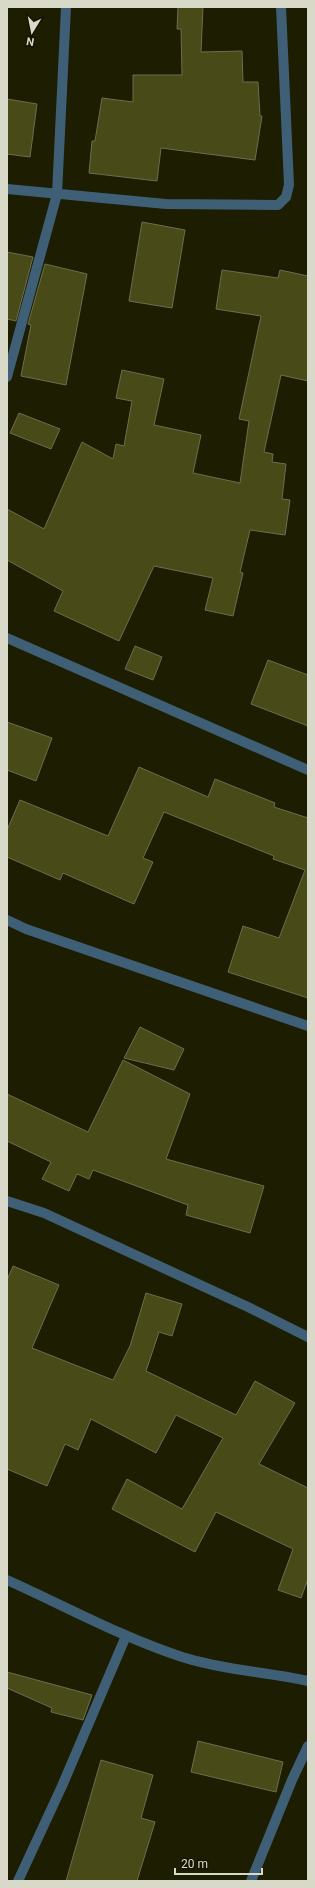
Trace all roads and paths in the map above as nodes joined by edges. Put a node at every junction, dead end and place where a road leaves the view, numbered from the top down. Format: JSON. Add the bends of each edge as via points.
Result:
{"nodes":[{"id":1,"x":66,"y":7,"type":"edge"},
{"id":2,"x":280,"y":7,"type":"edge"},
{"id":3,"x":7,"y":189,"type":"edge"},
{"id":4,"x":57,"y":194,"type":"junction"},
{"id":5,"x":7,"y":377,"type":"edge"},
{"id":6,"x":7,"y":638,"type":"edge"},
{"id":7,"x":308,"y":770,"type":"edge"},
{"id":8,"x":7,"y":920,"type":"edge"},
{"id":9,"x":308,"y":1026,"type":"edge"},
{"id":10,"x":7,"y":1202,"type":"edge"},
{"id":11,"x":308,"y":1337,"type":"edge"},
{"id":12,"x":7,"y":1580,"type":"edge"},
{"id":13,"x":126,"y":1636,"type":"junction"},
{"id":14,"x":308,"y":1681,"type":"edge"},
{"id":15,"x":308,"y":1746,"type":"edge"},
{"id":16,"x":18,"y":1881,"type":"edge"},
{"id":17,"x":251,"y":1881,"type":"edge"}],
"edges":[{"from":1,"to":4,"type":"street"},
{"from":2,"to":4,"type":"street","via":[[289,185],[286,197],[278,205],[166,204]]},
{"from":3,"to":4,"type":"street"},
{"from":4,"to":5,"type":"street"},
{"from":6,"to":7,"type":"street"},
{"from":8,"to":9,"type":"street","via":[[26,929]]},
{"from":10,"to":11,"type":"street","via":[[51,1216]]},
{"from":12,"to":13,"type":"street"},
{"from":13,"to":14,"type":"street","via":[[184,1657],[230,1668]]},
{"from":13,"to":16,"type":"street"},
{"from":15,"to":17,"type":"street"}]}
